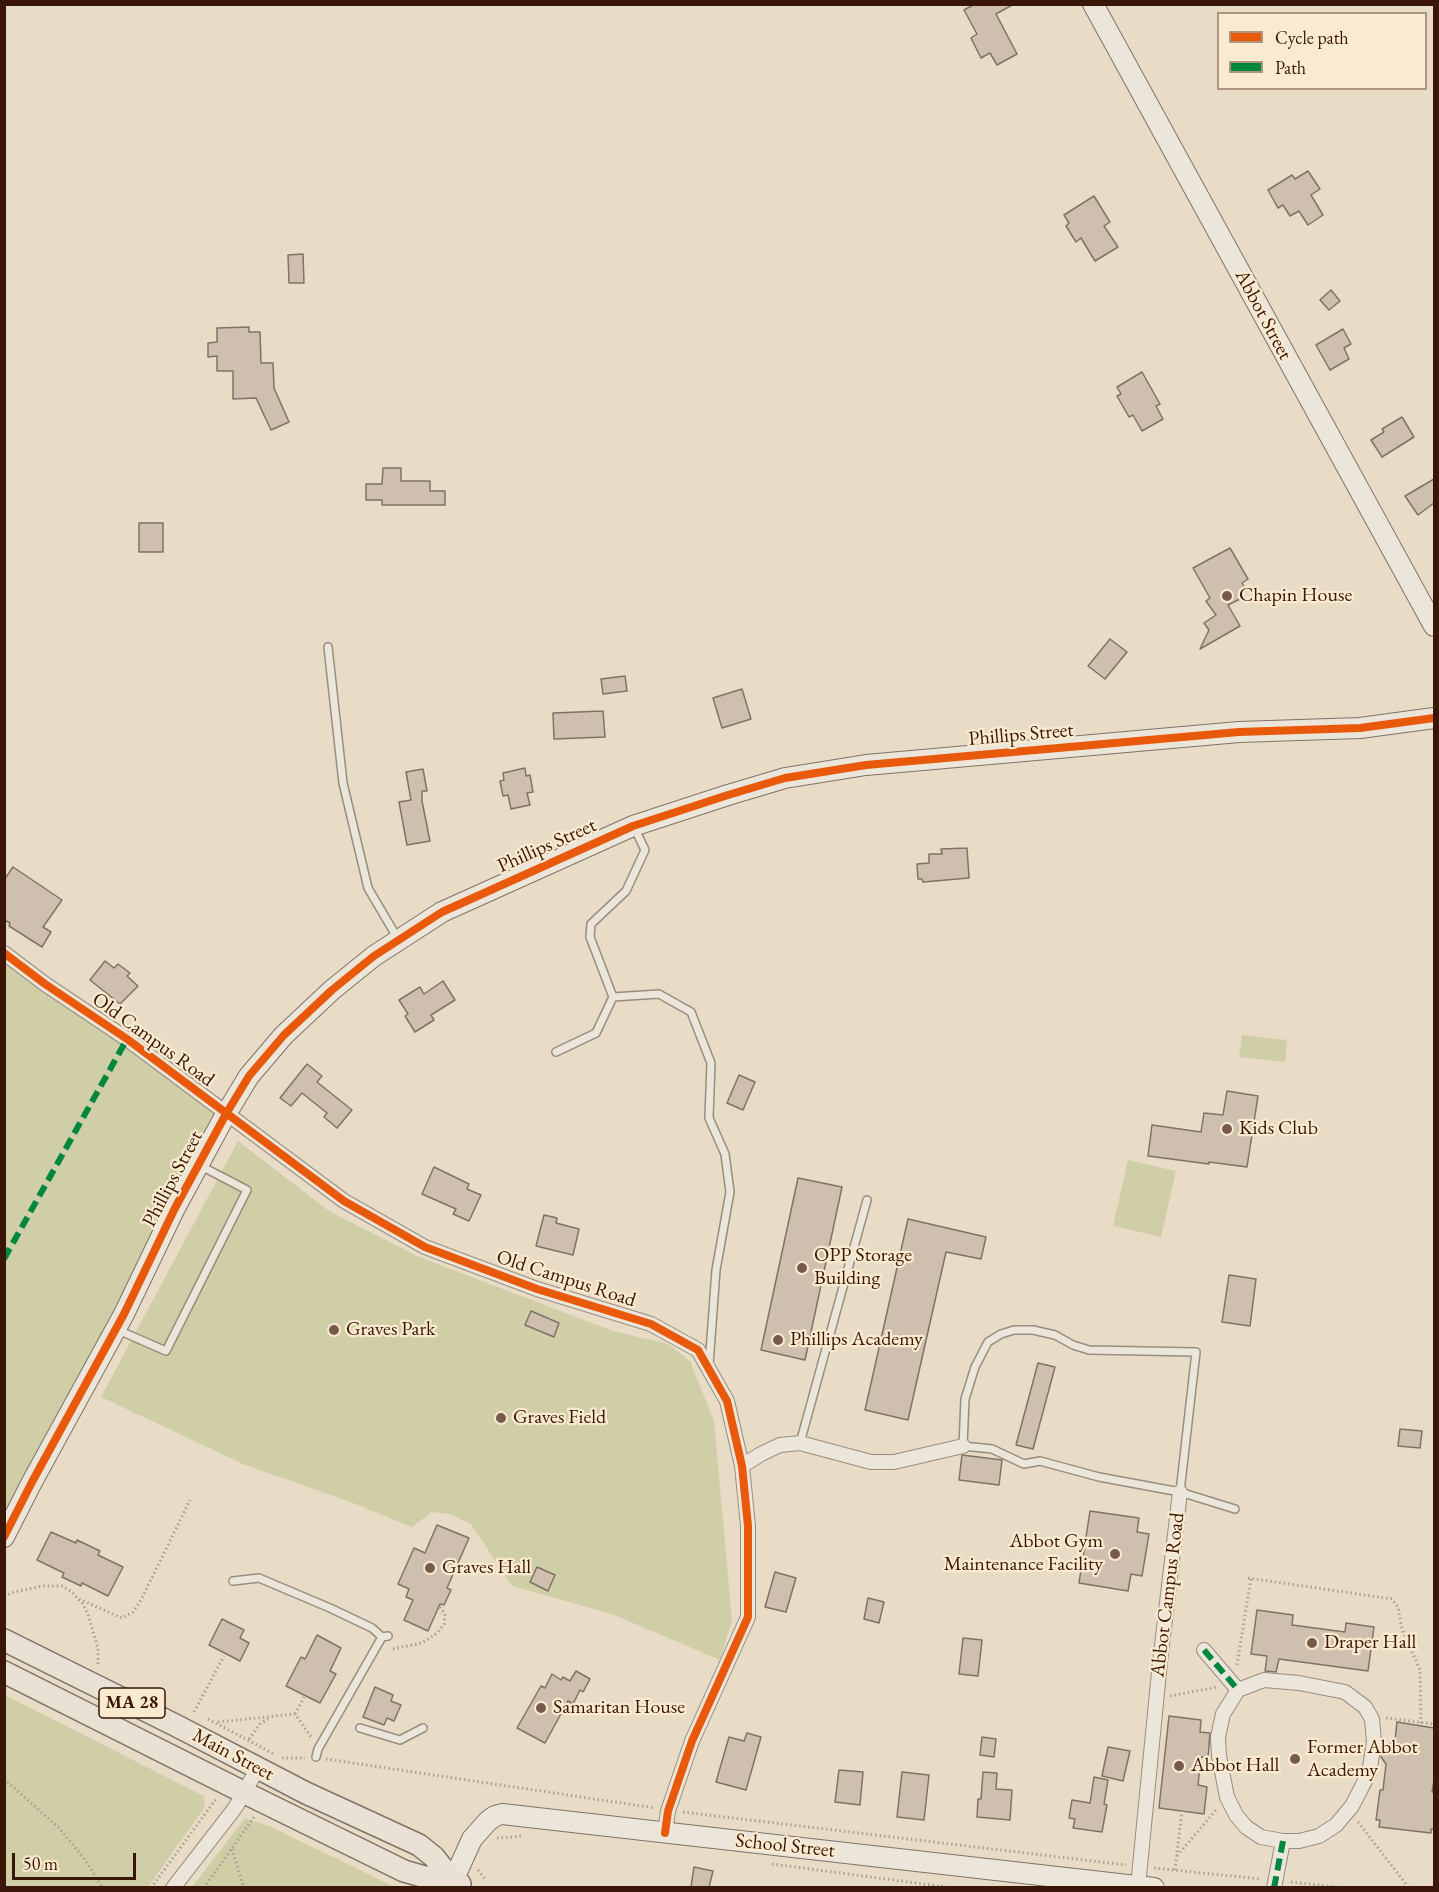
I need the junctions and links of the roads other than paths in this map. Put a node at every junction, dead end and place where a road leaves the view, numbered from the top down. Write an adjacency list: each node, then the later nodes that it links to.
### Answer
1 (1093, 4): 2 (street, Abbot Street)
2 (1434, 626)
3 (328, 647): 6 (lane)
4 (1434, 718): 5 (street, Phillips Street)
5 (633, 826): 6 (street, Phillips Street); 8 (lane)
6 (399, 940): 10 (street, Phillips Street)
7 (4, 953): 10 (street, Old Campus Road)
8 (613, 997): 9 (lane); 14 (lane)
9 (556, 1052)
10 (226, 1114): 11 (street, Phillips Street); 14 (street, Old Campus Road)
11 (198, 1164): 13 (street, Phillips Street); 13 (lane)
12 (867, 1200): 15 (lane)
13 (116, 1329): 20 (street, Phillips Street)
14 (709, 1368): 17 (street, Old Campus Road)
15 (800, 1443): 16 (street, Abbot Campus Road); 17 (street, Abbot Campus Road)
16 (963, 1446): 18 (lane, Abbot Campus Road); 18 (lane)
17 (742, 1466): 31 (street, Old Campus Road)
18 (1180, 1492): 19 (lane); 33 (street, Abbot Campus Road)
19 (1235, 1509)
20 (4, 1538)
21 (233, 1581): 28 (lane)
22 (4, 1640): 29 (main road, Main Street / MA 28)
23 (1204, 1650): 25 (street)
24 (4, 1672): 30 (main road, Main Street / MA 28)
25 (1236, 1687): 32 (street); 32 (street)
26 (360, 1728): 27 (lane)
27 (423, 1728)
28 (316, 1757)
29 (258, 1768): 30 (street); 35 (main road, Main Street / MA 28)
30 (245, 1793): 35 (main road, Main Street / MA 28); 37 (street)
31 (665, 1833): 35 (street, School Street); 36 (street, School Street)
32 (1283, 1841): 34 (street)
33 (1145, 1880): 36 (street, School Street)
34 (1275, 1884)
35 (456, 1885)
36 (1106, 1885)
37 (173, 1887)

